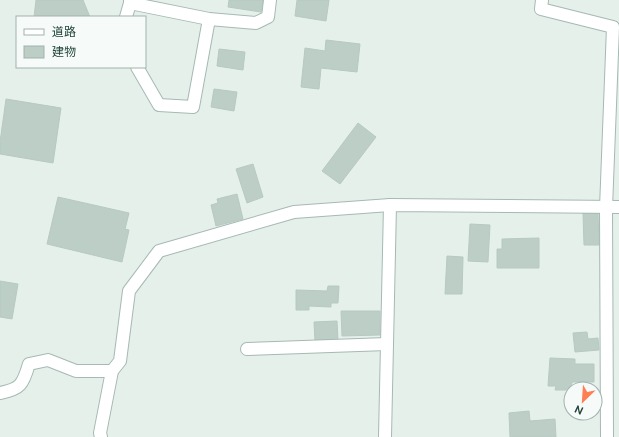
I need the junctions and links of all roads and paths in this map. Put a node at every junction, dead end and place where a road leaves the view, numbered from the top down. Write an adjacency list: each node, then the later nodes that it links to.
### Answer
1 (270, 0): 5 (street)
2 (542, 0): 9 (street)
3 (130, 2): 4 (street); 5 (street)
4 (126, 16)
5 (209, 19): 6 (street)
6 (138, 68)
7 (390, 205): 9 (street); 10 (street); 12 (street)
8 (619, 207): 9 (street)
9 (606, 208): 16 (street)
10 (387, 344): 11 (street); 15 (street)
11 (247, 349)
12 (112, 371): 13 (street); 14 (street)
13 (0, 393)
14 (101, 437)
15 (385, 437)
16 (607, 437)

